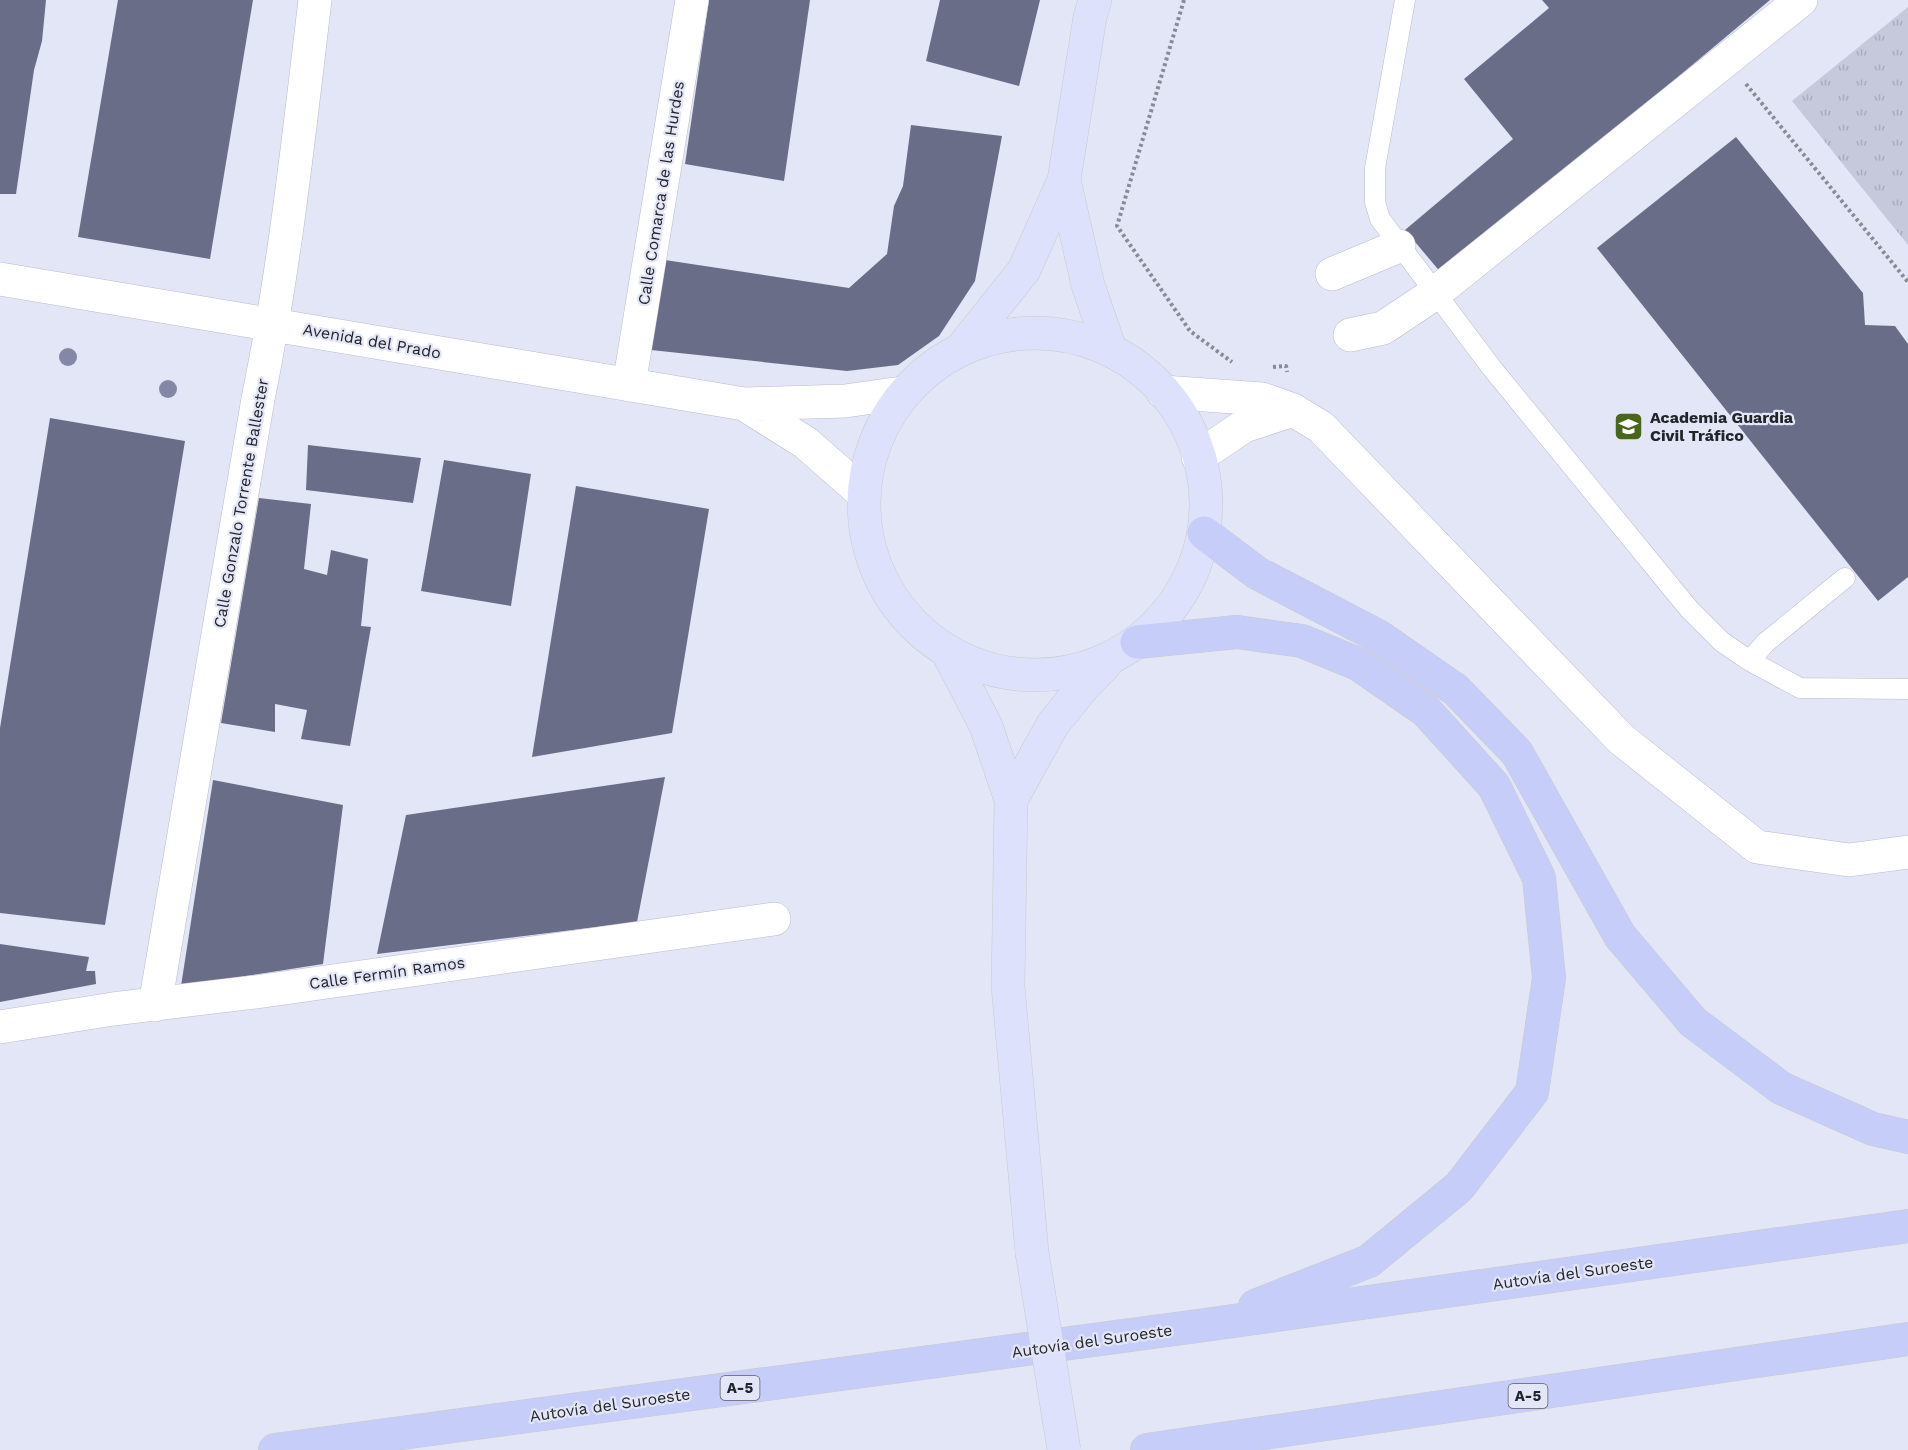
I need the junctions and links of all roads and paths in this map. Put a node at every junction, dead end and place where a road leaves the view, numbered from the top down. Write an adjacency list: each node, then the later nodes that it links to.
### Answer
1 (315, 0): 14 (street, Calle Gonzalo Torrente Ballester)
2 (692, 0): 20 (street, Calle Comarca de las Hurdes)
3 (1095, 0): 8 (main road)
4 (1184, 0): 18 (path)
5 (1405, 0): 9 (lane)
6 (1801, 0): 7 (street)
7 (1727, 60): 12 (path); 13 (street)
8 (1064, 180): 16 (main road); 17 (main road)
9 (1400, 246): 10 (street); 13 (lane)
10 (1332, 274)
11 (0, 279): 14 (street, Avenida del Prado)
12 (1908, 281)
13 (1434, 294): 15 (street); 31 (lane)
14 (274, 324): 20 (street, Avenida del Prado); 37 (street, Calle Gonzalo Torrente Ballester)
15 (1350, 335)
16 (962, 348): 17 (main road); 22 (main road)
17 (1110, 349): 21 (main road)
18 (1233, 363)
19 (1264, 368): 24 (path)
20 (629, 385): 23 (street, Avenida del Prado)
21 (1163, 392): 24 (street); 25 (main road)
22 (902, 393): 23 (street, Avenida del Prado); 26 (main road)
23 (744, 404): 26 (street, Avenida del Prado)
24 (1293, 410): 25 (street); 35 (street)
25 (1198, 457): 27 (main road)
26 (864, 494): 30 (main road)
27 (1204, 533): 29 (main road); 39 (highway)
28 (1845, 578): 31 (lane)
29 (1137, 642): 32 (main road); 41 (highway)
30 (947, 651): 32 (main road); 34 (main road)
31 (1750, 661): 33 (lane)
32 (1107, 662): 34 (main road)
33 (1908, 689)
34 (1011, 800): 45 (main road, bridge)
35 (1908, 852)
36 (774, 918): 37 (street, Calle Fermín Ramos)
37 (155, 1005): 38 (street, Calle Fermín Ramos)
38 (0, 1028)
39 (1908, 1137)
40 (1908, 1226): 41 (highway, Autovía del Suroeste / A-5)
41 (1205, 1326): 44 (highway, Autovía del Suroeste / A-5)
42 (1908, 1339): 43 (highway, A-5)
43 (1383, 1417): 46 (highway, A-5); 47 (highway)
44 (274, 1450)
45 (1064, 1450)
46 (1147, 1450)
47 (1205, 1450)

